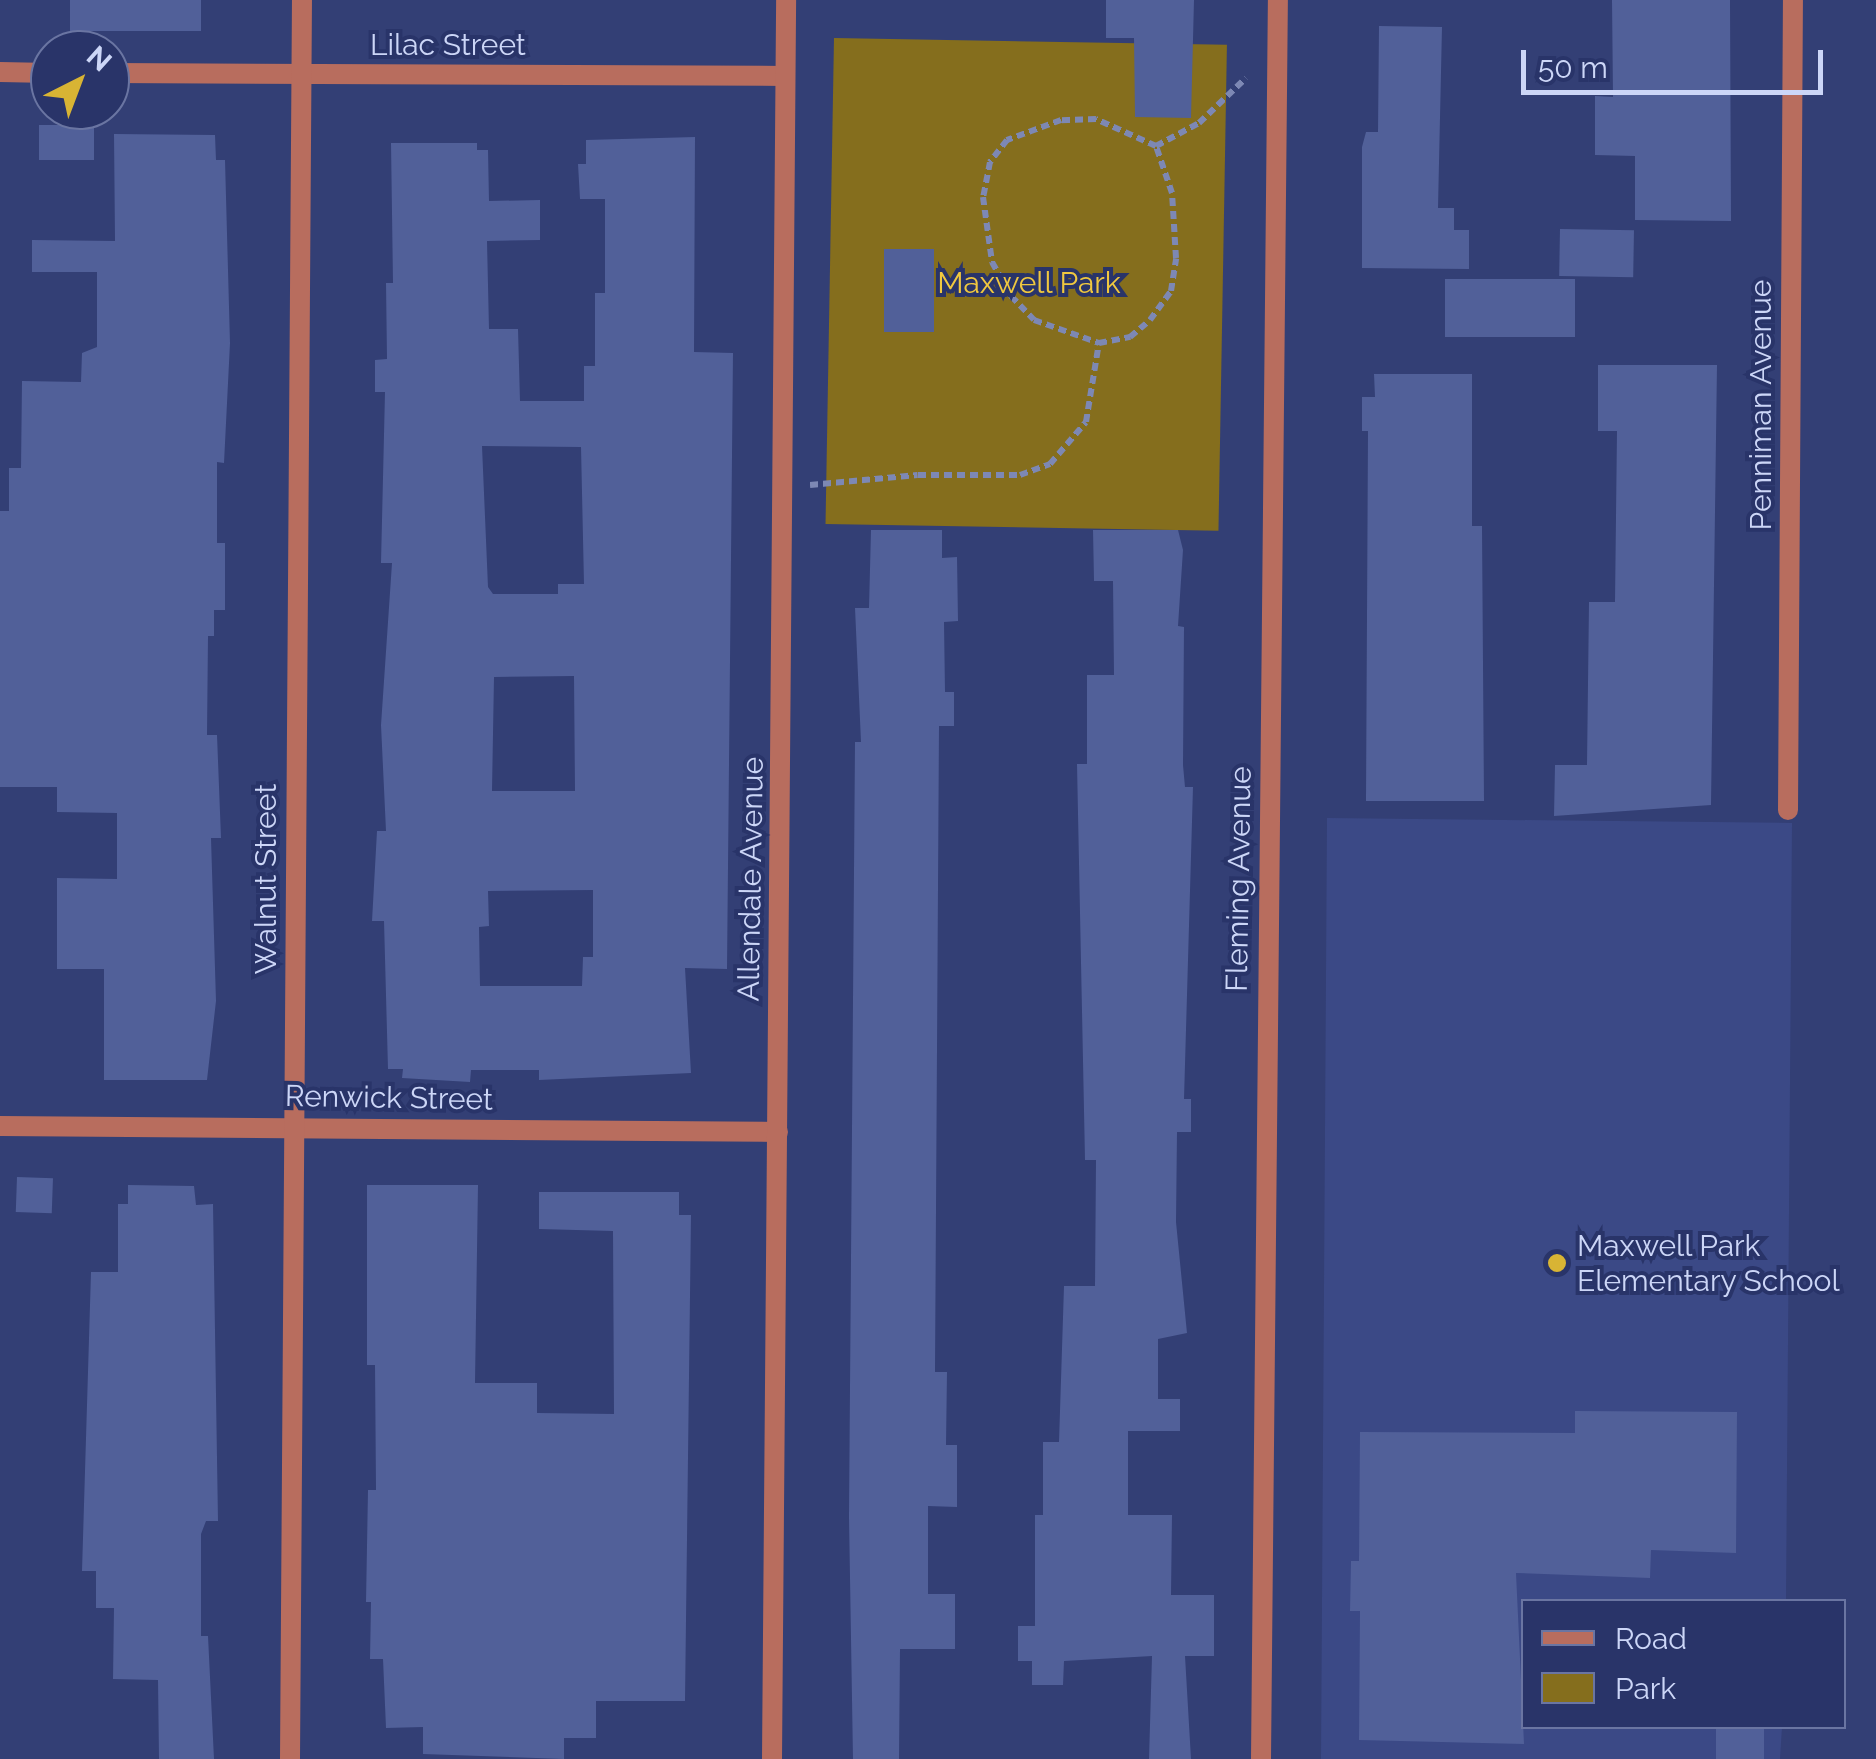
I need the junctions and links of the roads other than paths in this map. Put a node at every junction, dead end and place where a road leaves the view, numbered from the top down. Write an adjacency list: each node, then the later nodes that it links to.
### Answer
1 (302, 0): 8 (street, Walnut Street)
2 (786, 0): 9 (street, Allendale Avenue)
3 (1278, 0): 16 (street, Fleming Avenue)
4 (1794, 0): 10 (street, Penniman Avenue)
5 (0, 72): 6 (street)
6 (30, 73)
7 (130, 73): 8 (street, Lilac Street)
8 (301, 74): 9 (street, Lilac Street); 12 (street, Walnut Street)
9 (785, 76): 13 (street, Allendale Avenue)
10 (1788, 810)
11 (0, 1126): 12 (street, Renwick Street)
12 (294, 1127): 13 (street, Renwick Street); 14 (street, Walnut Street)
13 (778, 1132): 15 (street, Allendale Avenue)
14 (290, 1759)
15 (772, 1759)
16 (1261, 1759)

